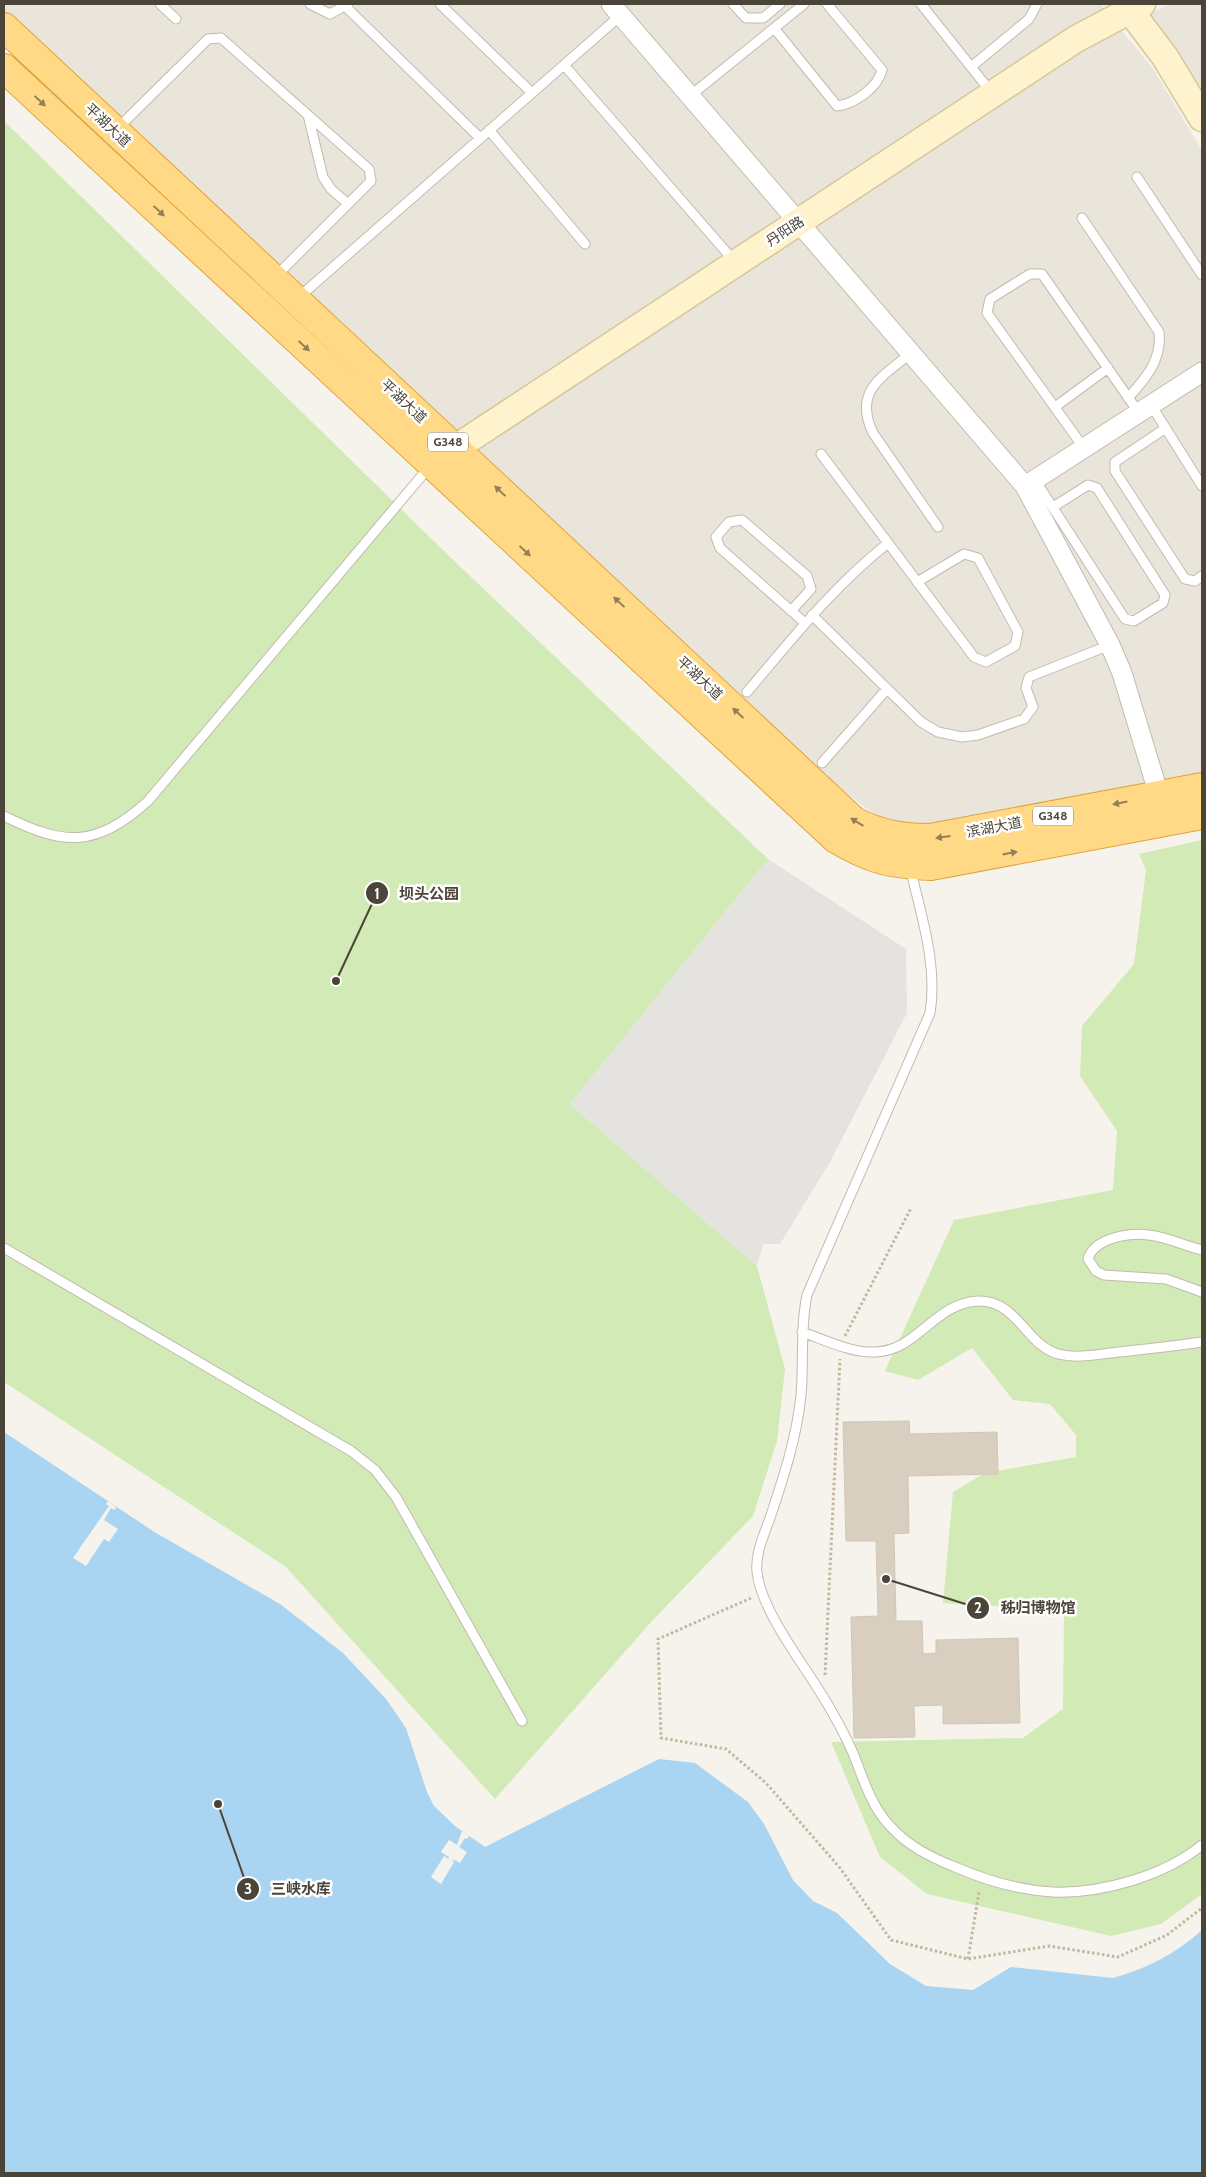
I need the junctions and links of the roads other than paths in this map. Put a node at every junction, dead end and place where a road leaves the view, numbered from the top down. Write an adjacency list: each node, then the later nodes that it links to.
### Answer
1 (160, 4): 13 (lane)
2 (310, 4): 10 (lane)
3 (440, 4): 19 (lane)
4 (734, 4): 5 (lane)
5 (780, 4)
6 (804, 4): 15 (lane)
7 (827, 4): 15 (lane)
8 (921, 4): 17 (lane)
9 (1037, 4): 17 (lane)
10 (347, 5): 26 (lane)
11 (1132, 6): 20 (main road, 丹阳路); 23 (main road)
12 (616, 9): 16 (lane); 21 (street)
13 (176, 19)
14 (4, 27): 25 (highway, 平湖大道 / G348)
15 (774, 28): 21 (lane)
16 (564, 65): 19 (lane); 32 (lane)
17 (971, 67): 20 (lane)
18 (4, 68): 35 (highway, 平湖大道 / G348, one-way to 35)
19 (532, 93): 24 (lane)
20 (993, 94): 30 (main road, 丹阳路)
21 (690, 96): 30 (street)
22 (308, 115): 25 (lane); 28 (lane); 28 (lane)
23 (1202, 118)
24 (489, 130): 26 (lane); 31 (lane)
25 (115, 131): 34 (highway, 平湖大道 / G348)
26 (480, 138): 35 (lane)
27 (1136, 177): 33 (lane)
28 (348, 204): 34 (lane)
29 (1082, 218): 39 (lane)
30 (799, 222): 32 (main road, 丹阳路); 36 (street)
31 (585, 244)
32 (736, 264): 43 (main road, 丹阳路)
33 (1201, 270)
34 (274, 279): 35 (highway, 平湖大道 / G348)
35 (285, 309): 43 (highway, 平湖大道 / G348); 45 (highway, 平湖大道 / G348, one-way to 45)
36 (911, 353): 46 (street); 49 (lane)
37 (1108, 368): 39 (lane); 40 (lane); 40 (lane)
38 (1202, 372): 39 (street)
39 (1139, 405): 41 (lane); 42 (street)
40 (1055, 407): 42 (lane)
41 (1166, 428): 47 (lane); 51 (lane)
42 (1084, 448): 46 (street)
43 (455, 449): 45 (main road, 丹阳路); 65 (highway, 平湖大道 / G348, one-way to 43)
44 (821, 454): 50 (lane)
45 (432, 464): 63 (lane); 65 (highway, 平湖大道 / G348, one-way to 65)
46 (1030, 483): 48 (lane); 56 (street)
47 (1202, 486)
48 (1053, 507): 48 (lane)
49 (938, 527)
50 (888, 543): 52 (lane); 54 (lane)
51 (1202, 576)
52 (917, 582): 52 (lane)
53 (790, 610): 53 (lane); 55 (lane)
54 (812, 615): 55 (lane); 57 (lane)
55 (805, 623): 58 (lane)
56 (1110, 644): 57 (lane); 61 (street)
57 (887, 689): 59 (lane)
58 (747, 692)
59 (822, 763)
60 (1202, 787): 61 (highway, 滨湖大道 / G348)
61 (1159, 795): 64 (street); 65 (highway, 滨湖大道 / G348, one-way to 65)
62 (1202, 815): 64 (highway, 滨湖大道 / G348)
63 (4, 816)
64 (1168, 822): 65 (highway, 滨湖大道 / G348, one-way to 64)
65 (906, 851): 69 (lane)
66 (4, 1248): 71 (lane)
67 (1202, 1250): 68 (lane)
68 (1202, 1292)
69 (802, 1332): 70 (lane); 72 (lane)
70 (1202, 1342)
71 (522, 1721)
72 (1202, 1845)

